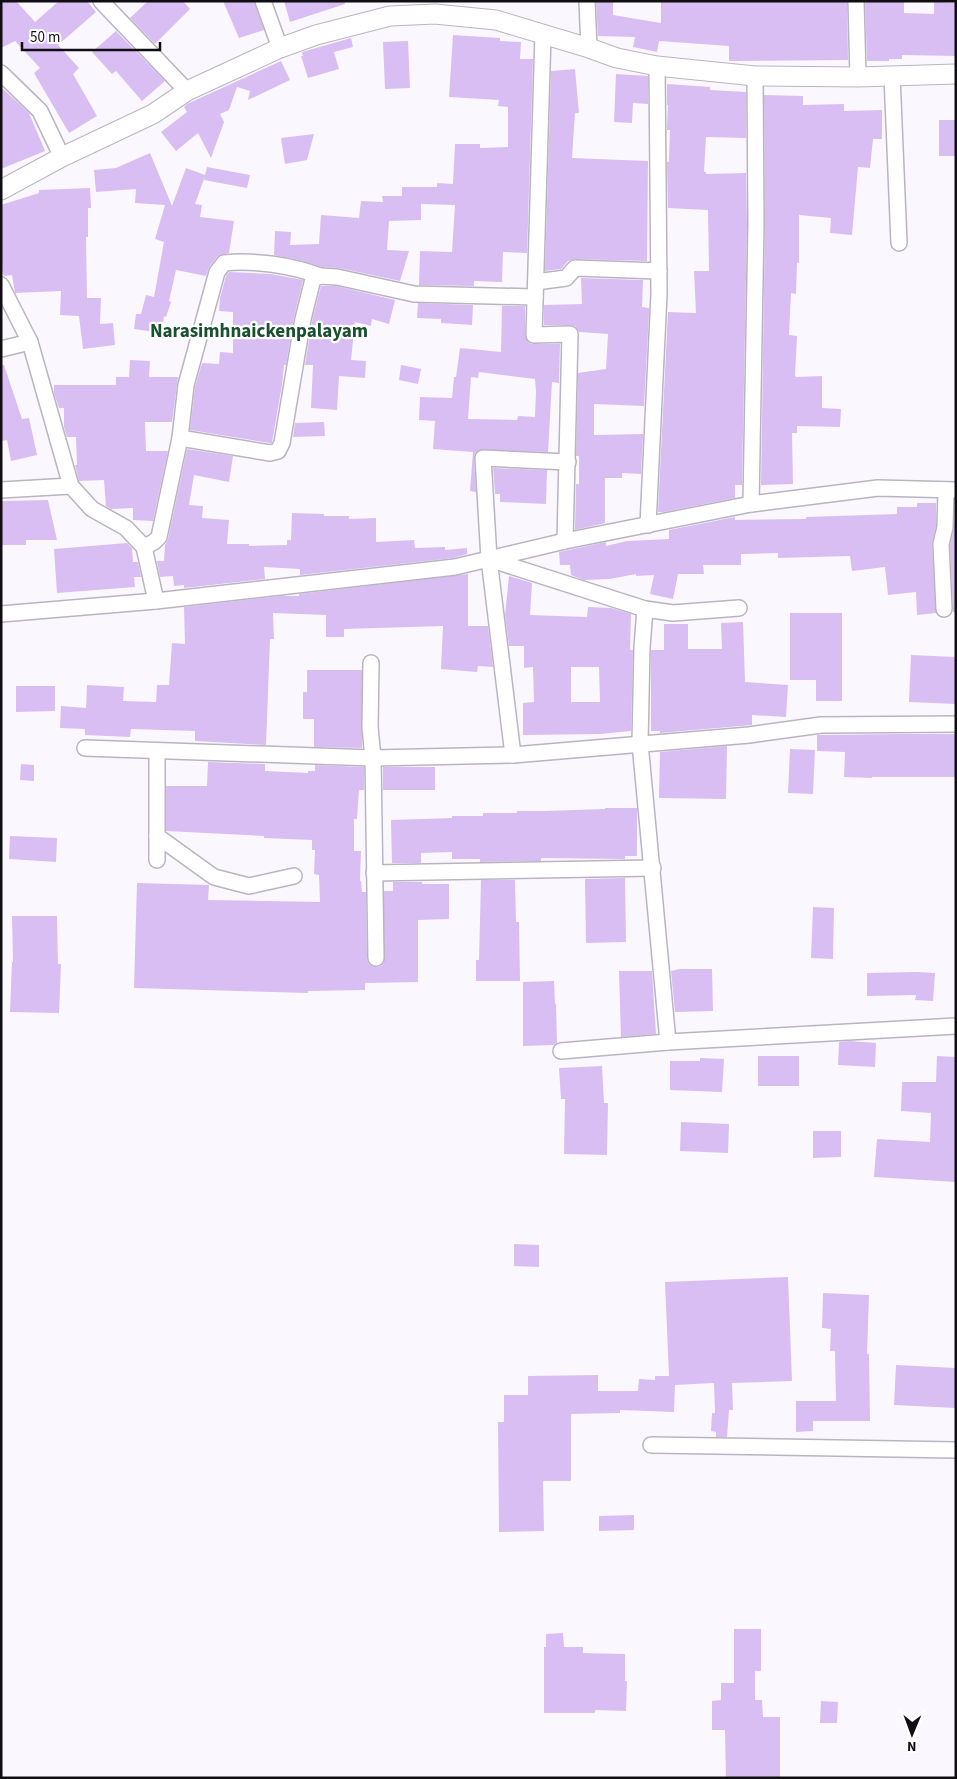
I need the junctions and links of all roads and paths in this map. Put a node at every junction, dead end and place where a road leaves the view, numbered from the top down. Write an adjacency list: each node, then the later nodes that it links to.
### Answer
1 (101, 1): 14 (street)
2 (263, 1): 6 (street)
3 (587, 1): 7 (street)
4 (856, 1): 13 (street)
5 (543, 34): 6 (street); 7 (street); 21 (street)
6 (280, 48): 14 (street)
7 (589, 48): 8 (street)
8 (657, 66): 11 (street); 18 (street)
9 (1, 73): 15 (street)
10 (956, 74): 12 (street)
11 (755, 76): 13 (street); 29 (street)
12 (892, 76): 13 (street); 17 (street)
13 (858, 77)
14 (187, 90): 15 (street)
15 (62, 158): 16 (street)
16 (1, 190)
17 (899, 243)
18 (659, 271): 21 (street); 30 (street)
19 (320, 276): 21 (street); 24 (street); 24 (street)
20 (1, 285): 22 (street)
21 (536, 290): 25 (street)
22 (30, 342): 23 (street); 26 (street)
23 (1, 349)
24 (180, 438): 32 (street)
25 (568, 462): 31 (street); 33 (street)
26 (71, 486): 27 (street); 32 (street)
27 (1, 490)
28 (951, 490): 29 (street); 37 (street)
29 (751, 504): 30 (street)
30 (648, 525): 31 (street)
31 (565, 541): 33 (street)
32 (144, 547): 34 (street)
33 (489, 558): 34 (street); 36 (street); 44 (street)
34 (156, 600): 38 (street)
35 (739, 608): 36 (street)
36 (645, 609): 41 (street)
37 (944, 609)
38 (1, 614)
39 (371, 663): 45 (street)
40 (956, 724): 41 (street)
41 (640, 743): 44 (street); 48 (street)
42 (85, 748): 43 (street)
43 (157, 751): 45 (street); 46 (street)
44 (513, 755): 45 (street)
45 (373, 758): 49 (street)
46 (157, 836): 47 (street); 50 (street)
47 (157, 860)
48 (653, 868): 49 (street); 53 (street)
49 (374, 873): 51 (street)
50 (294, 876)
51 (376, 958)
52 (956, 1026): 53 (street)
53 (668, 1042): 54 (street)
54 (561, 1051)
55 (651, 1445): 56 (street)
56 (956, 1450)

